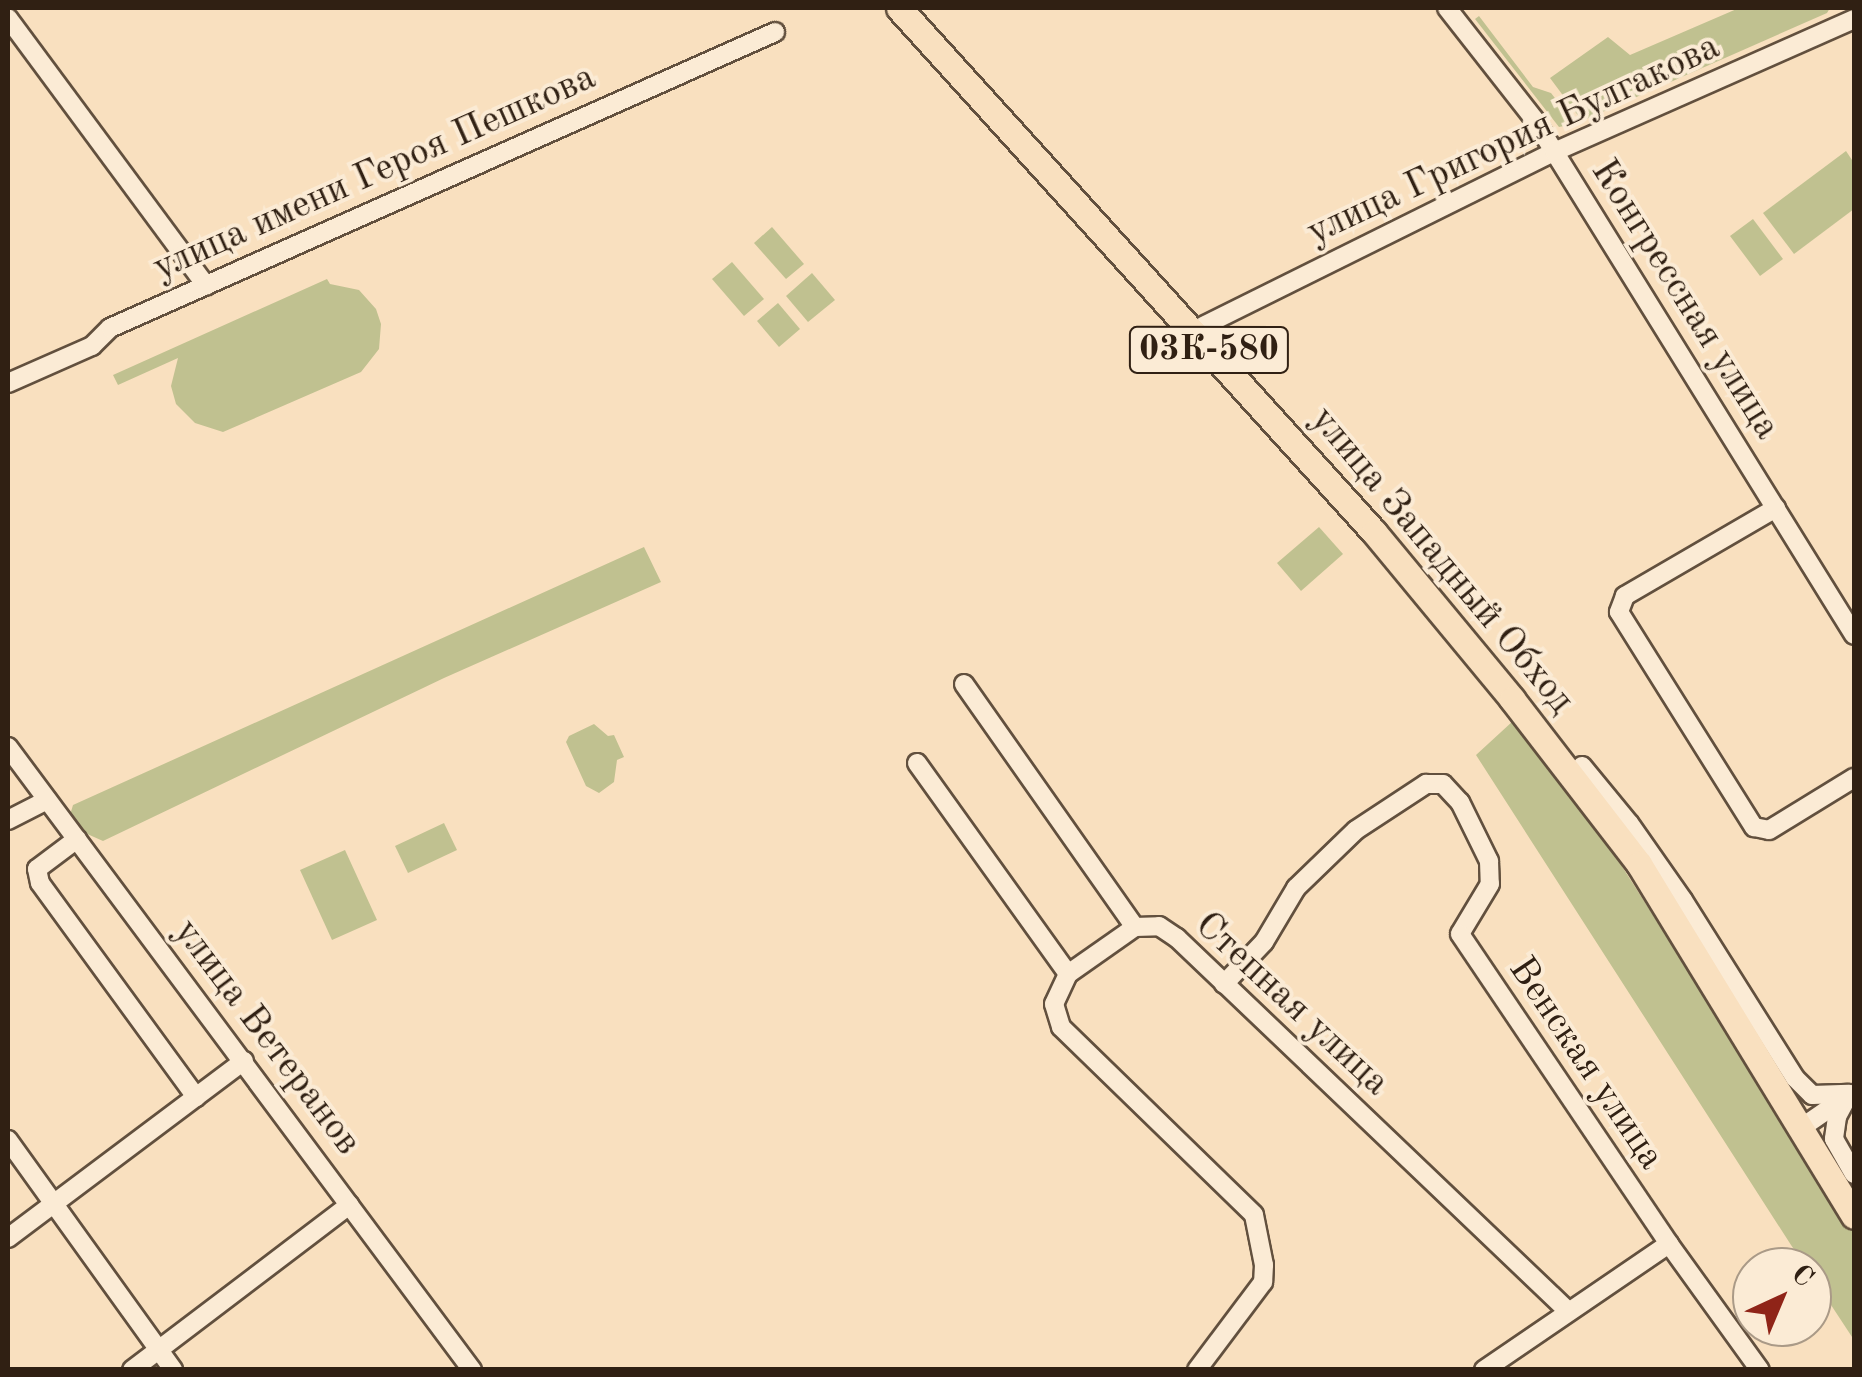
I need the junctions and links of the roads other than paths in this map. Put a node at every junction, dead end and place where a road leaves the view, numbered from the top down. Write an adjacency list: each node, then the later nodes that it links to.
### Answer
1 (900, 8): 28 (highway, улица Западный Обход / 03К-580)
2 (922, 8): 9 (highway, улица Западный Обход / 03К-580)
3 (1447, 8): 7 (street, Конгрессная улица)
4 (8, 18): 8 (street)
5 (1854, 19): 7 (street, улица Григория Булгакова)
6 (775, 32): 8 (street, улица имени Героя Пешкова)
7 (1554, 152): 9 (street, улица Григория Булгакова); 11 (street, Конгрессная улица)
8 (206, 286): 10 (street, улица имени Героя Пешкова)
9 (1204, 326): 17 (highway, улица Западный Обход / 03К-580)
10 (8, 383)
11 (1776, 508): 12 (street, Конгрессная улица); 18 (street)
12 (1854, 635)
13 (964, 684): 22 (street, Степная улица)
14 (8, 747): 19 (street, улица Ветеранов)
15 (8, 757): 19 (street, улица Ветеранов)
16 (917, 763): 23 (street)
17 (1582, 766): 26 (street); 28 (highway, улица Западный Обход / 03К-580)
18 (1854, 778)
19 (45, 801): 20 (street); 21 (street, улица Ветеранов)
20 (8, 820)
21 (74, 842): 25 (street, улица Ветеранов); 27 (street)
22 (1135, 927): 23 (street); 24 (street, Степная улица)
23 (1068, 974): 42 (street)
24 (1224, 984): 36 (street, Венская улица); 37 (street, Степная улица)
25 (242, 1063): 27 (street); 33 (street, улица Ветеранов)
26 (1852, 1092): 28 (street); 30 (street)
27 (196, 1097): 32 (street)
28 (1807, 1124): 31 (highway, улица Западный Обход / 03К-580); 34 (highway, улица Западный Обход / 03К-580)
29 (8, 1140): 32 (street)
30 (1854, 1174)
31 (1854, 1186)
32 (56, 1202): 35 (street); 38 (street)
33 (347, 1206): 38 (street); 41 (street, улица Ветеранов)
34 (1854, 1216)
35 (8, 1238)
36 (1668, 1244): 37 (street); 44 (street, Венская улица)
37 (1568, 1311): 43 (street)
38 (159, 1350): 39 (street); 40 (street)
39 (132, 1370)
40 (173, 1370)
41 (469, 1370)
42 (1198, 1370)
43 (1484, 1370)
44 (1760, 1370)

